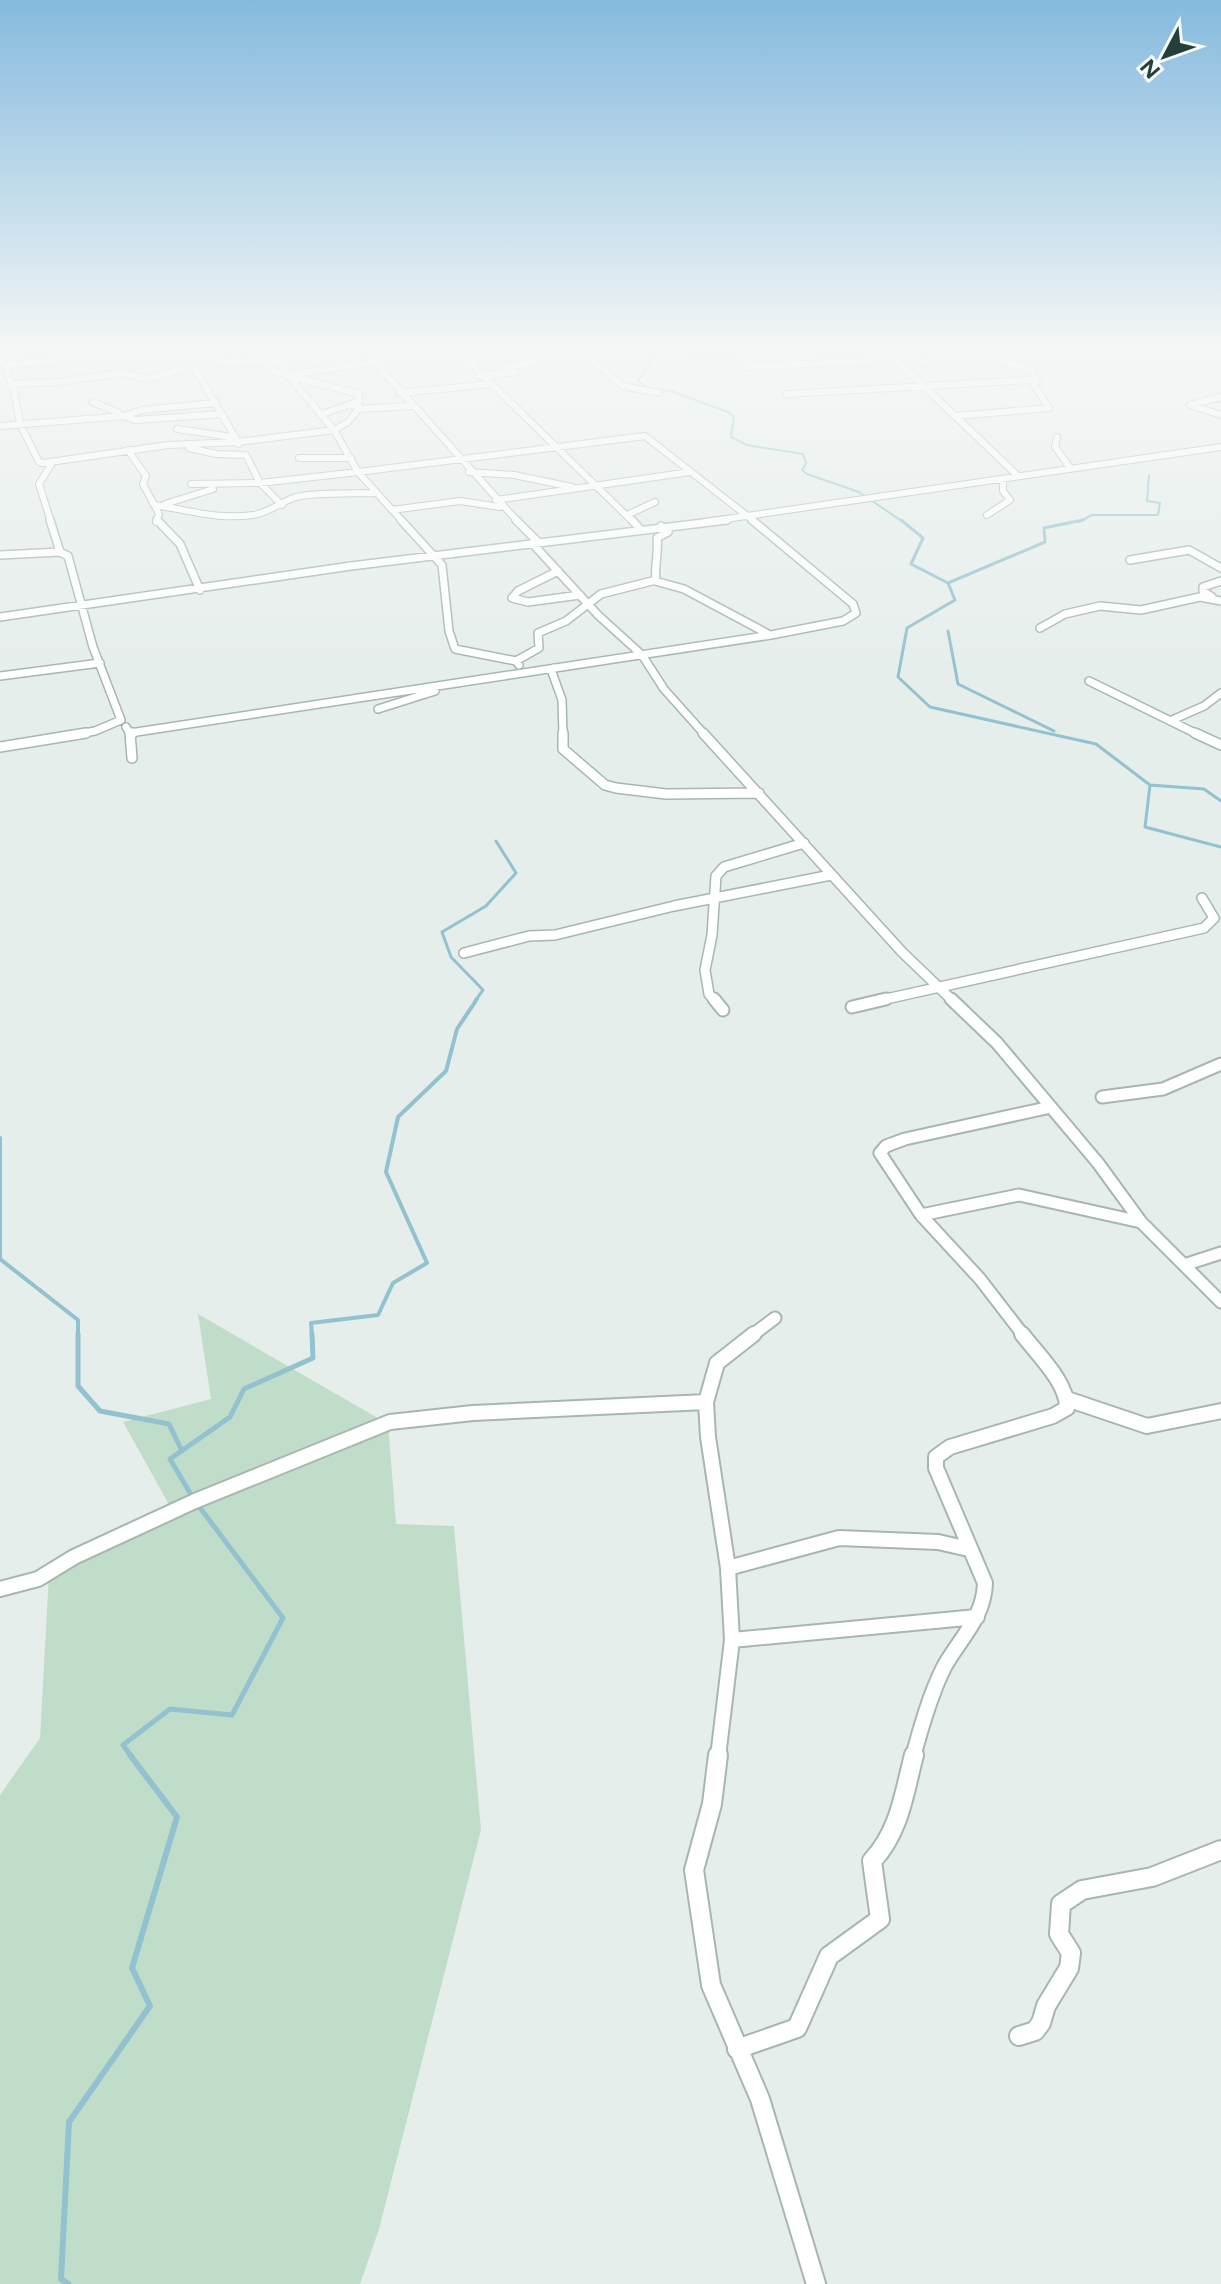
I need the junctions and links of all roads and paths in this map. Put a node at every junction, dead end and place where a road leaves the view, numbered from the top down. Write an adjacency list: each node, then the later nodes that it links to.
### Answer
1 (351, 458): 15 (street)
2 (37, 459): 13 (street)
3 (78, 459): 13 (street)
4 (134, 459): 29 (street)
5 (248, 459): 21 (street)
6 (456, 459): 7 (street); 15 (street); 16 (street)
7 (460, 459)
8 (571, 459): 23 (street)
9 (673, 459): 17 (street)
10 (1000, 459): 18 (street)
11 (1063, 459): 14 (street)
12 (1142, 459): 14 (street)
13 (52, 463): 39 (street)
14 (1071, 469): 18 (street)
15 (358, 472): 21 (street); 25 (street)
16 (469, 472): 24 (street); 26 (street)
17 (690, 472): 23 (street); 35 (street)
18 (1018, 476): 19 (street)
19 (1003, 479): 34 (street); 35 (street)
20 (225, 483): 21 (street); 22 (street); 28 (street)
21 (260, 483): 30 (street)
22 (191, 484)
23 (599, 485): 24 (street); 33 (street)
24 (580, 489): 26 (street)
25 (375, 493): 30 (street); 32 (street)
26 (496, 500): 31 (street)
27 (655, 502): 33 (street)
28 (163, 504): 29 (street); 30 (street)
29 (154, 505): 48 (street)
30 (282, 505)
31 (504, 509): 32 (street); 38 (street)
32 (392, 510): 41 (street)
33 (627, 515): 37 (street)
34 (987, 515)
35 (749, 518): 36 (street); 57 (street)
36 (661, 526): 37 (street); 45 (street)
37 (640, 529): 38 (street)
38 (535, 543): 41 (street); 44 (street)
39 (60, 552): 40 (street); 53 (street)
40 (0, 555)
41 (435, 556): 48 (street); 60 (street)
42 (1130, 560): 43 (street)
43 (1221, 568)
44 (558, 571): 49 (street); 49 (street)
45 (655, 581): 47 (street); 54 (street)
46 (1221, 581): 50 (street)
47 (617, 589): 49 (street); 52 (street)
48 (200, 590): 53 (street)
49 (578, 592): 52 (street)
50 (1212, 597): 51 (street); 56 (street)
51 (1221, 601)
52 (589, 604): 59 (street); 60 (street)
53 (81, 606): 55 (street); 61 (street)
54 (723, 611): 57 (street); 58 (street)
55 (0, 617)
56 (1040, 628)
57 (771, 635): 58 (street)
58 (752, 637): 59 (street)
59 (642, 655): 62 (street); 75 (street)
60 (516, 661): 63 (street)
61 (100, 663): 64 (street); 69 (street)
62 (554, 668): 63 (street); 75 (street)
63 (527, 673): 66 (street)
64 (0, 676)
65 (1089, 681): 70 (street)
66 (447, 686): 68 (street); 71 (street)
67 (1221, 693): 70 (street)
68 (378, 709)
69 (121, 720): 71 (street); 73 (street)
70 (1172, 720): 72 (street)
71 (130, 733): 74 (street)
72 (1221, 745)
73 (0, 747)
74 (132, 758)
75 (759, 793): 76 (street)
76 (804, 843): 77 (street); 79 (street)
77 (831, 875): 79 (street); 82 (street)
78 (1202, 898): 80 (street)
79 (713, 899): 81 (street); 84 (street)
80 (1217, 923): 82 (street)
81 (464, 953)
82 (942, 988): 83 (street); 87 (street)
83 (852, 1007)
84 (723, 1010)
85 (1221, 1064): 86 (street)
86 (1102, 1097)
87 (1051, 1107): 88 (street); 89 (street)
88 (921, 1215): 89 (street); 94 (street)
89 (1141, 1222): 91 (street)
90 (1221, 1253): 91 (street)
91 (1184, 1265): 92 (street)
92 (1221, 1302)
93 (775, 1318): 95 (street)
94 (1067, 1399): 96 (street); 97 (street)
95 (706, 1402): 98 (street); 99 (street)
96 (1221, 1411)
97 (969, 1549): 98 (street); 100 (street)
98 (728, 1568): 101 (street)
99 (0, 1589)
100 (977, 1617): 101 (street); 104 (street)
101 (732, 1640): 104 (street)
102 (1221, 1850): 103 (street)
103 (1019, 2036)
104 (737, 2049): 105 (street)
105 (816, 2284)

